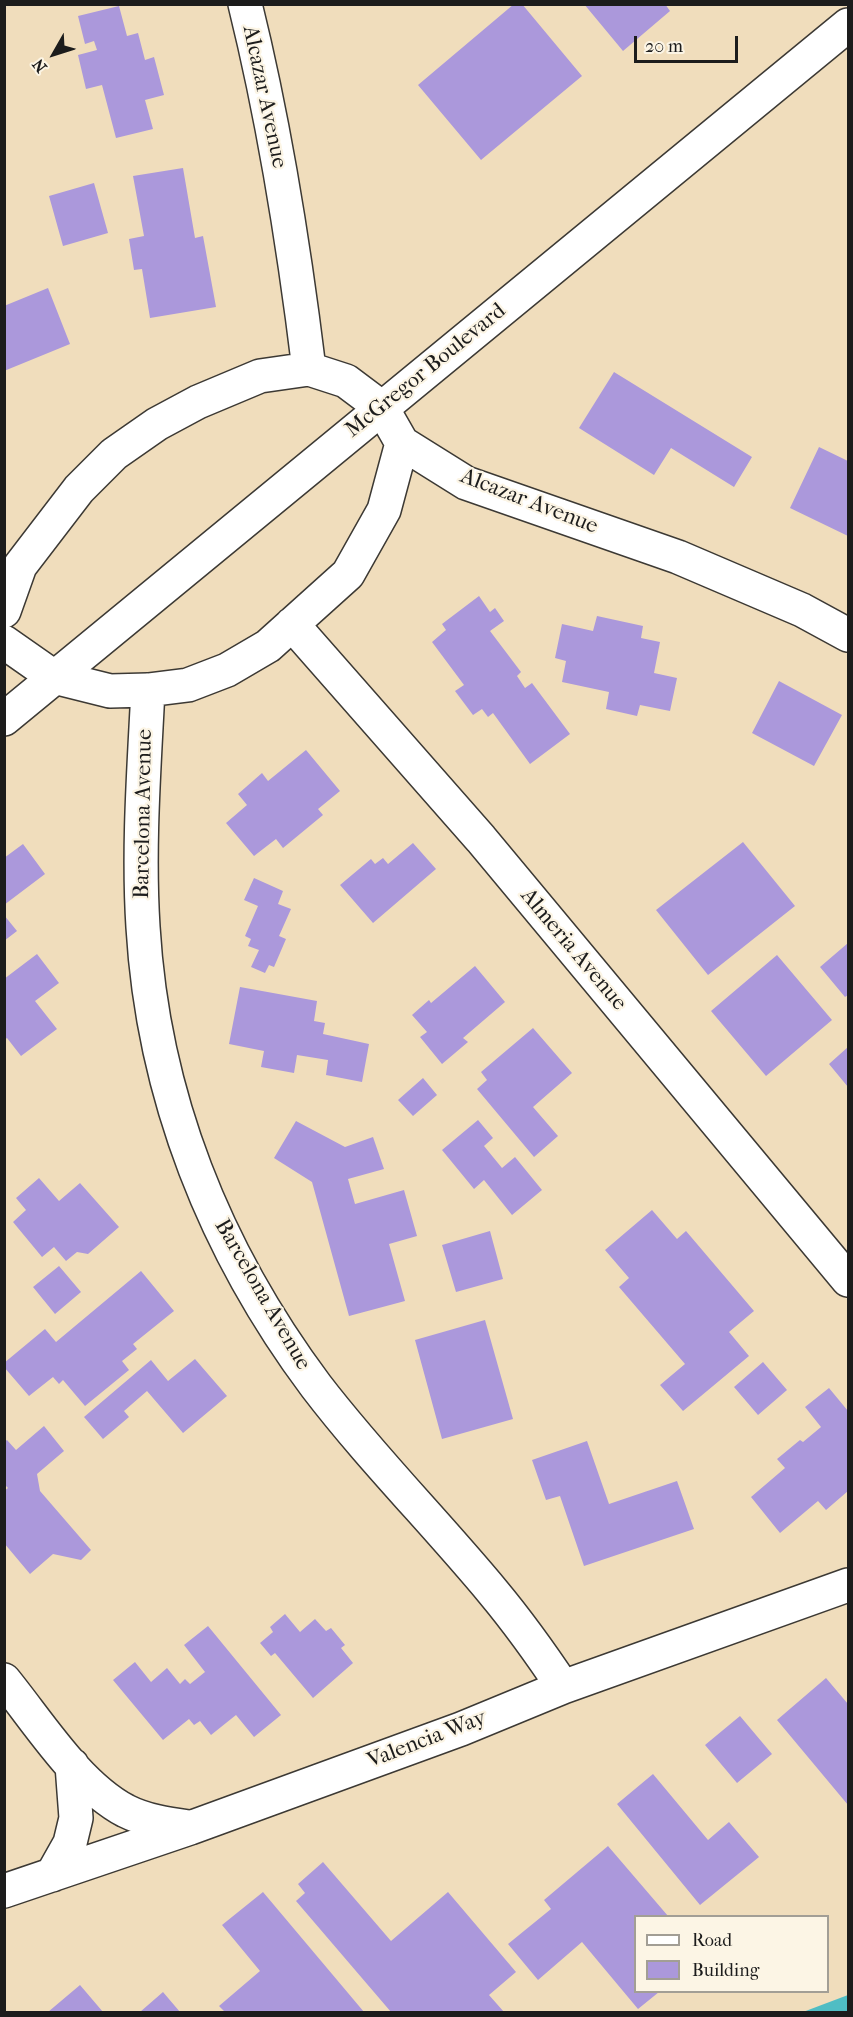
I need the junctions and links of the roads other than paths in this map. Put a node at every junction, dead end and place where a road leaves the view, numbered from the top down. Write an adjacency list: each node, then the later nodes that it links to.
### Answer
1 (245, 4): 3 (street, Alcazar Avenue)
2 (849, 25): 4 (street, McGregor Boulevard)
3 (309, 369): 4 (street, Alcazar Avenue); 6 (street)
4 (382, 408): 5 (street, Alcazar Avenue); 10 (street, McGregor Boulevard)
5 (402, 443): 7 (street); 8 (street, Alcazar Avenue)
6 (4, 611)
7 (292, 624): 11 (street); 13 (street, Almeria Avenue)
8 (849, 635)
9 (4, 642): 10 (street)
10 (54, 677): 11 (street); 12 (street, McGregor Boulevard)
11 (148, 690): 16 (street, Barcelona Avenue)
12 (4, 719)
13 (849, 1280)
14 (849, 1585): 16 (street, Valencia Way)
15 (4, 1680): 17 (street)
16 (563, 1687): 18 (street, Valencia Way)
17 (72, 1765): 18 (street); 19 (street)
18 (190, 1828): 19 (street, Valencia Way)
19 (52, 1875): 20 (street, Valencia Way)
20 (4, 1891)

